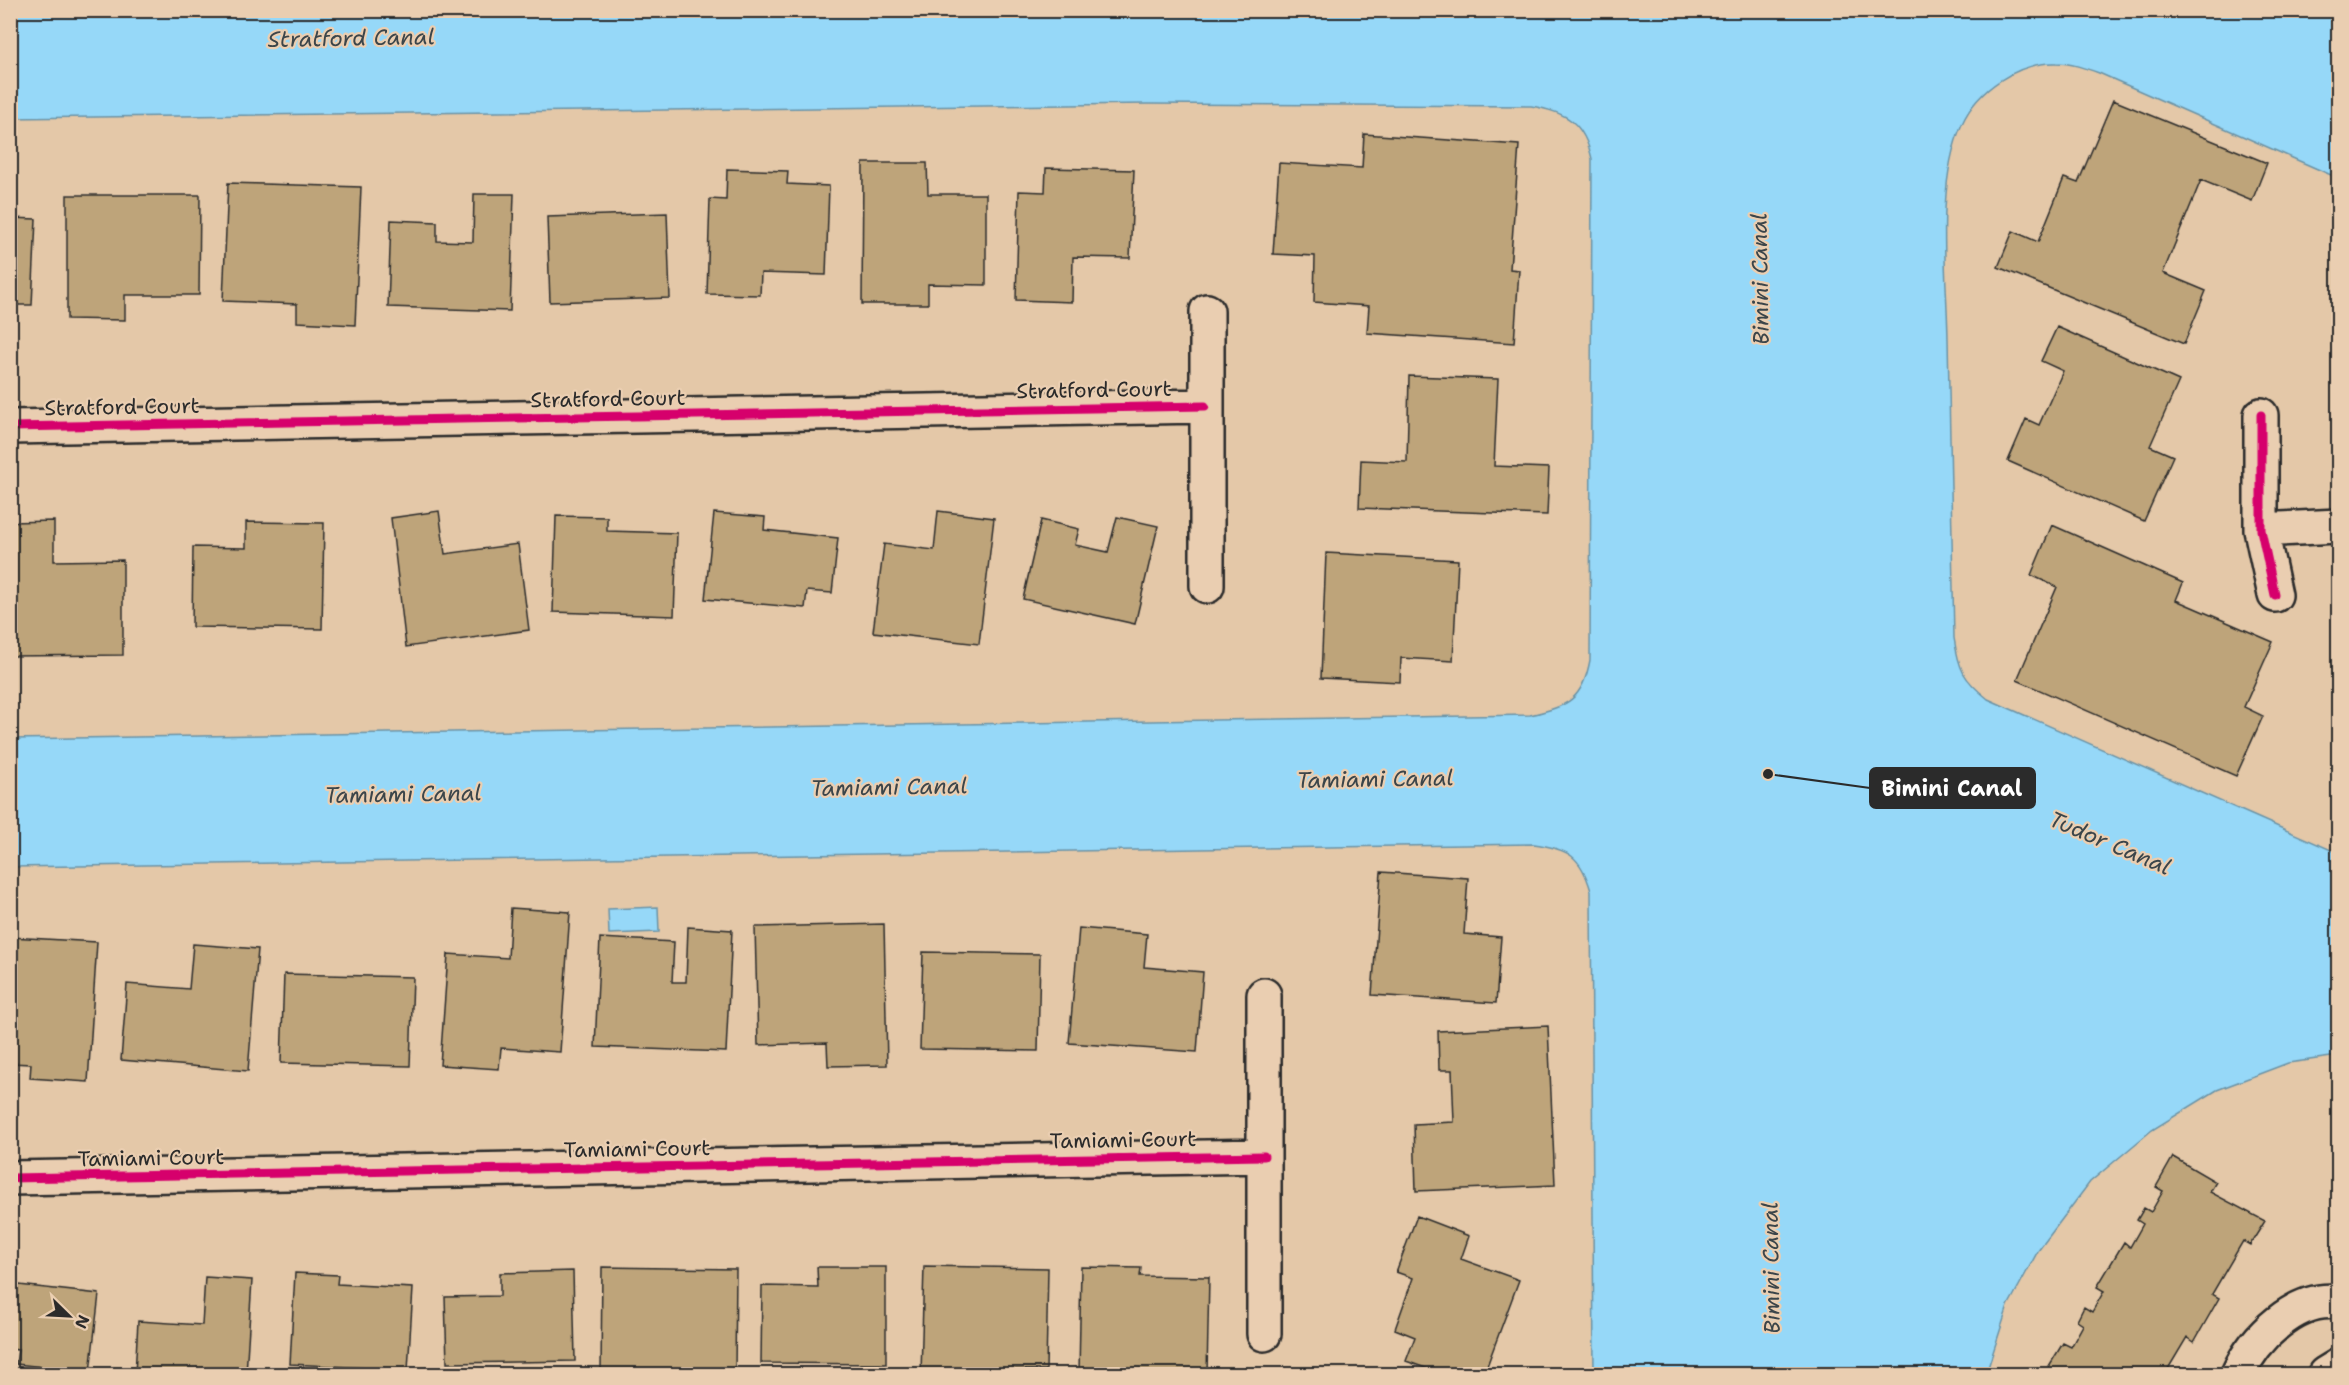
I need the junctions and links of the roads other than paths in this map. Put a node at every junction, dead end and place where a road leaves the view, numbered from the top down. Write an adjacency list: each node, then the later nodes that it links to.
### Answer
1 (1207, 311): 2 (street)
2 (1205, 406): 4 (street, Stratford Court); 7 (street)
3 (2261, 415): 6 (street)
4 (10, 427)
5 (2338, 526): 6 (street)
6 (2261, 530): 8 (street)
7 (1207, 586)
8 (2275, 595)
9 (1264, 995): 10 (street)
10 (1264, 1156): 11 (street, Tamiami Court); 13 (street)
11 (10, 1178)
12 (2338, 1302): 15 (street)
13 (1264, 1334)
14 (2338, 1366): 16 (street)
15 (2238, 1374)
16 (2325, 1374)

